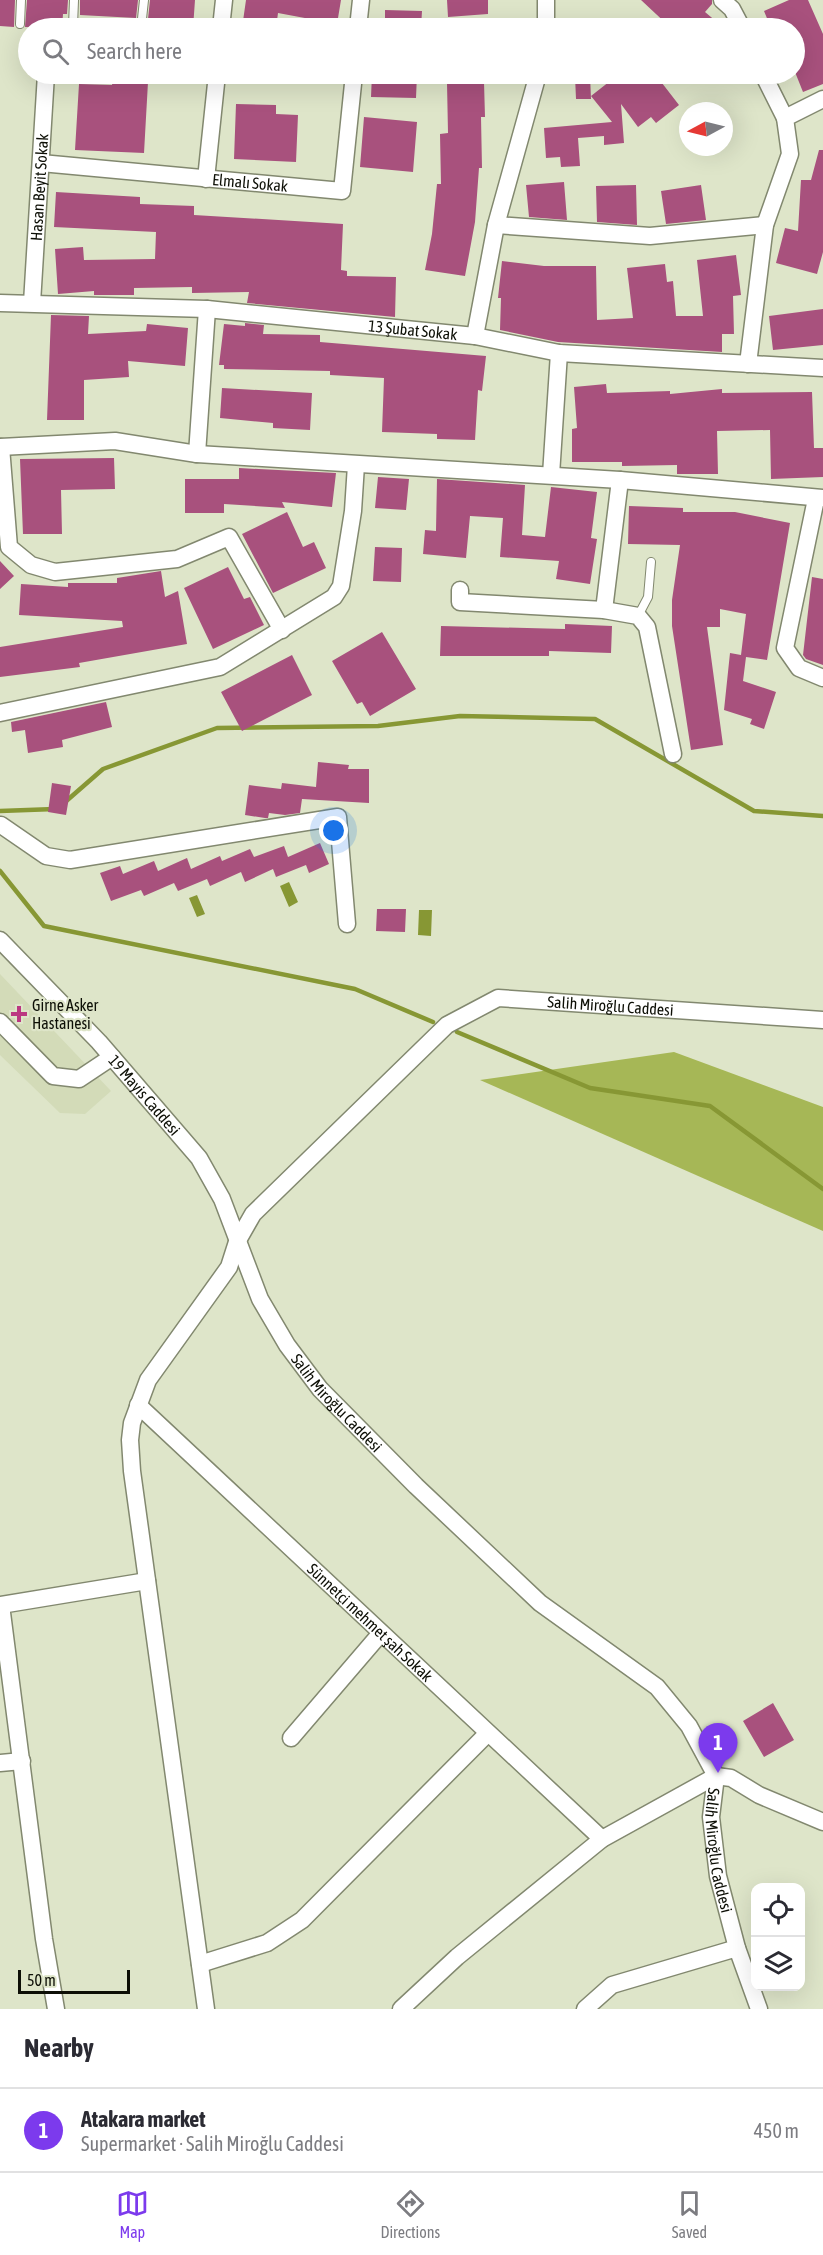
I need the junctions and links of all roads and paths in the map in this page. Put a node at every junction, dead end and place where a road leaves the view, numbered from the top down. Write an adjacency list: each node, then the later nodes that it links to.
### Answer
1 (21, 0): 8 (lane)
2 (74, 0): 9 (lane)
3 (144, 0): 10 (lane)
4 (224, 0): 11 (street)
5 (361, 0): 12 (street)
6 (546, 0): 13 (street)
7 (723, 0): 14 (street)
8 (20, 18)
9 (73, 18)
10 (142, 18)
11 (222, 18)
12 (359, 18)
13 (546, 18)
14 (737, 18)
15 (45, 84): 22 (street, Hasan Beyit Sokak)
16 (216, 84): 23 (street)
17 (353, 84): 23 (street, Elmalı Sokak)
18 (535, 84): 24 (street)
19 (768, 84): 21 (street)
20 (823, 99): 21 (street)
21 (785, 118): 25 (street)
22 (41, 164): 23 (street, Elmalı Sokak); 27 (street, Hasan Beyit Sokak)
23 (206, 179)
24 (496, 225): 25 (street); 29 (street)
25 (765, 225): 31 (street)
26 (0, 303): 27 (street, 13 Şubat Sokak)
27 (32, 303): 28 (street, 13 Şubat Sokak)
28 (207, 309): 29 (street, 13 Şubat Sokak); 34 (street)
29 (475, 336): 30 (street, 13 Şubat Sokak)
30 (559, 353): 31 (street, 13 Şubat Sokak); 36 (street)
31 (748, 364): 32 (street, 13 Şubat Sokak)
32 (823, 368)
33 (1, 447): 34 (street); 43 (street)
34 (197, 454): 35 (street)
35 (356, 465): 36 (street); 43 (street)
36 (550, 475): 37 (street)
37 (620, 480): 38 (street); 41 (street)
38 (820, 498): 44 (street)
39 (651, 562): 42 (lane)
40 (460, 590): 41 (street)
41 (604, 610): 42 (street)
42 (638, 616): 46 (street)
43 (282, 630): 45 (street)
44 (823, 678)
45 (0, 713)
46 (674, 753)
47 (0, 823): 48 (street)
48 (347, 924)
49 (0, 940): 52 (street, 19 Mayis Caddesi)
50 (823, 1020): 53 (street, Salih Miroğlu Caddesi)
51 (0, 1022): 52 (street)
52 (112, 1057): 53 (street, 19 Mayis Caddesi)
53 (237, 1242): 54 (street); 61 (street, Salih Miroğlu Caddesi)
54 (138, 1405): 55 (street); 56 (street, Sünnetçi mehmet şah Sokak)
55 (147, 1581): 59 (street); 65 (street)
56 (381, 1633): 57 (street, Sünnetçi mehmet şah Sokak); 58 (street)
57 (488, 1733): 63 (street, Sünnetçi mehmet şah Sokak); 65 (street)
58 (291, 1738)
59 (22, 1761): 60 (street); 66 (street)
60 (0, 1763)
61 (716, 1776): 62 (street); 63 (street); 64 (street, Salih Miroğlu Caddesi)
62 (823, 1822)
63 (602, 1839): 68 (street)
64 (737, 1948): 69 (street); 70 (street, Salih Miroğlu Caddesi)
65 (200, 1964): 67 (street)
66 (56, 2009)
67 (206, 2009)
68 (401, 2009)
69 (585, 2009)
70 (759, 2009)

